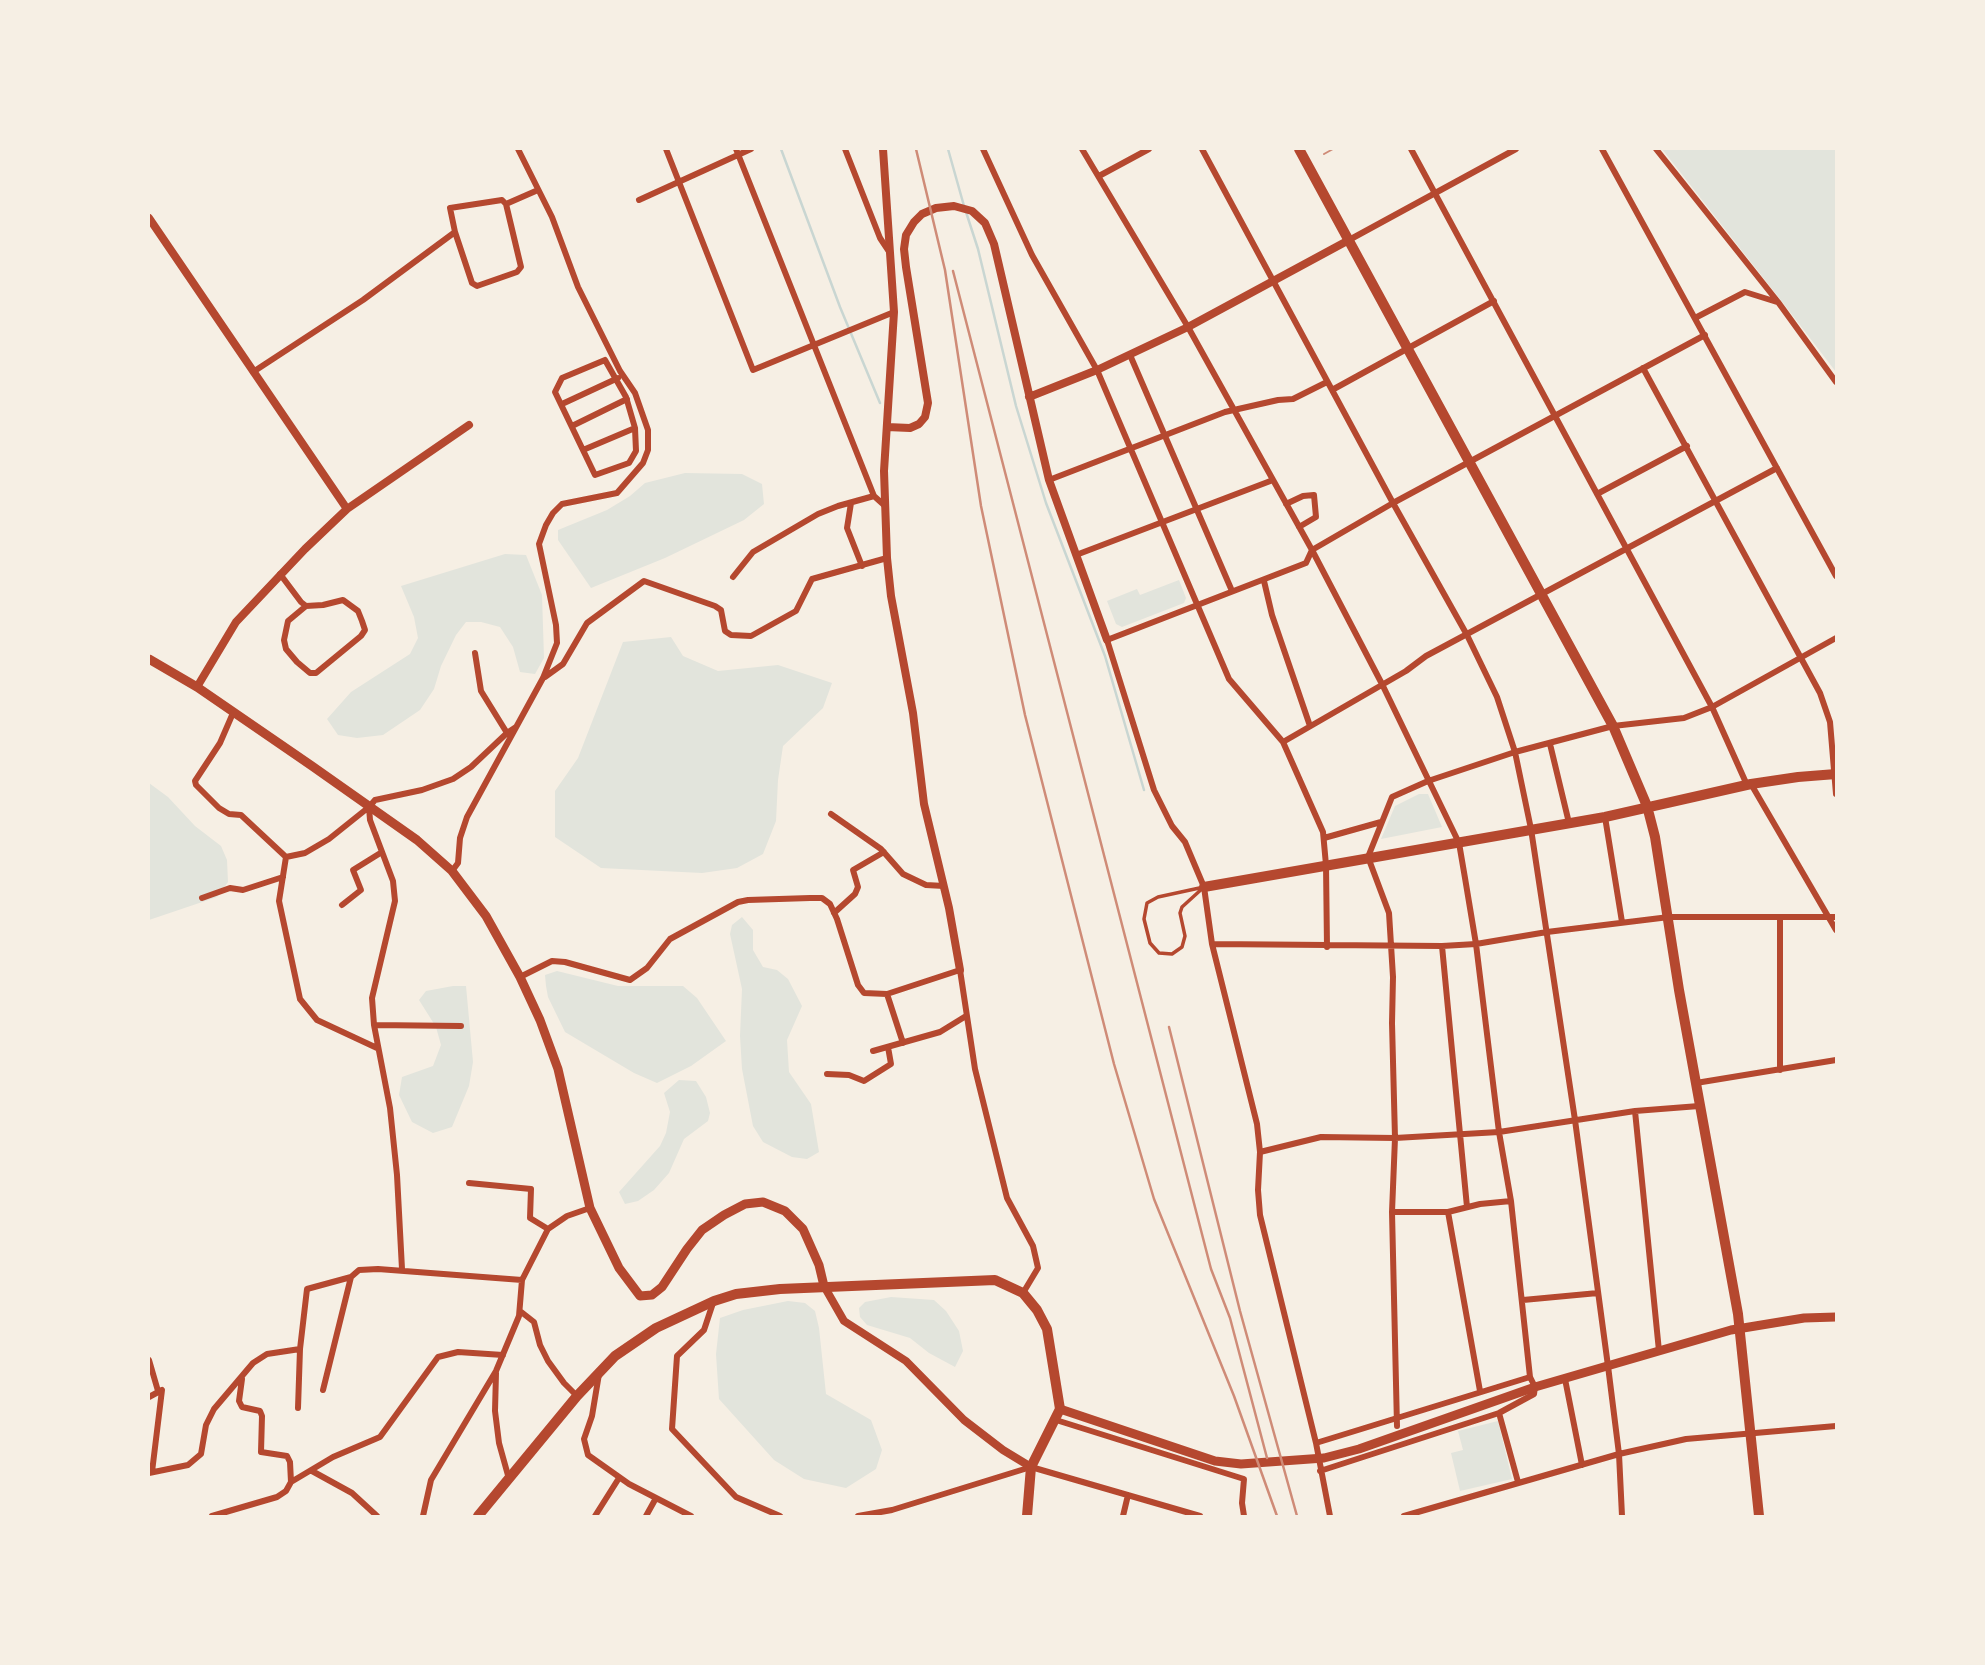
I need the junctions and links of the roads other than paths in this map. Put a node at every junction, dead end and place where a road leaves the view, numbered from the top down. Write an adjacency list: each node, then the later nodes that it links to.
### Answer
1 (518, 149): 18 (street)
2 (666, 149): 17 (street)
3 (751, 149): 15 (street)
4 (845, 149): 25 (street)
5 (883, 149): 25 (street)
6 (982, 149): 37 (street)
7 (1082, 149): 16 (street)
8 (1149, 149): 16 (street)
9 (1202, 149): 26 (street)
10 (1299, 149): 24 (main road)
11 (1412, 149): 19 (street)
12 (1602, 149): 30 (street)
13 (1656, 149): 28 (street)
14 (1511, 150): 19 (street)
15 (737, 152): 17 (street); 33 (street)
16 (1099, 176): 31 (street)
17 (680, 182): 20 (street); 33 (street)
18 (538, 190): 21 (street); 39 (street)
19 (1435, 192): 24 (street); 27 (street)
20 (639, 200)
21 (506, 204): 23 (street); 23 (street)
22 (149, 218): 38 (street)
23 (455, 232): 38 (street)
24 (1349, 240): 26 (street); 34 (main road)
25 (891, 254): 29 (street)
26 (1273, 281): 31 (street); 40 (street)
27 (1494, 301): 34 (street); 47 (street)
28 (1778, 302): 30 (street); 41 (street)
29 (894, 312): 33 (street); 50 (street)
30 (1695, 318): 32 (street)
31 (1188, 327): 35 (street); 46 (street)
32 (1705, 335): 36 (street); 57 (street)
33 (813, 345): 61 (street)
34 (1409, 348): 42 (street); 56 (main road)
35 (1130, 355): 37 (street); 52 (street)
36 (1643, 368): 47 (street); 53 (street)
37 (1097, 370): 43 (street); 54 (street)
38 (253, 372): 68 (street)
39 (619, 377): 44 (street); 45 (street); 45 (street); 90 (street)
40 (1327, 382): 42 (street); 46 (street)
41 (1836, 382)
42 (1332, 390): 64 (street)
43 (1029, 397): 50 (street); 58 (street)
44 (627, 399): 49 (street); 51 (street)
45 (562, 404): 49 (street)
46 (1234, 410): 52 (street); 59 (street)
47 (1556, 414): 56 (street); 60 (street)
48 (469, 425): 68 (street)
49 (572, 426): 55 (street)
50 (887, 427): 66 (street)
51 (635, 428): 55 (street); 55 (street)
52 (1164, 435): 54 (street); 67 (street)
53 (1686, 446): 60 (street); 62 (street)
54 (1130, 447): 58 (street); 69 (street)
55 (583, 450)
56 (1469, 460): 64 (street); 81 (main road)
57 (1777, 468): 62 (street); 77 (street)
58 (1049, 480): 73 (street)
59 (1273, 480): 65 (street); 67 (street)
60 (1597, 494): 71 (street)
61 (874, 496): 63 (street); 66 (street)
62 (1716, 501): 71 (street); 88 (street)
63 (851, 503): 75 (street); 78 (street)
64 (1393, 503): 72 (street); 84 (street)
65 (1286, 504): 70 (street); 70 (street)
66 (884, 505): 74 (street)
67 (1197, 508): 69 (street); 80 (street)
68 (347, 509): 76 (street)
69 (1161, 522): 73 (street); 82 (street)
70 (1299, 527): 72 (street)
71 (1626, 549): 81 (street); 93 (street)
72 (1312, 550): 79 (street); 91 (street)
73 (1076, 555): 86 (street)
74 (887, 558): 75 (street); 122 (street)
75 (862, 566): 90 (street)
76 (280, 574): 83 (street); 92 (street)
77 (1836, 576)
78 (733, 577)
79 (1264, 581): 80 (street); 96 (street)
80 (1232, 592): 82 (street)
81 (1541, 594): 84 (street); 97 (main road)
82 (1197, 604): 86 (street); 99 (street)
83 (306, 606): 83 (street)
84 (1467, 635): 91 (street); 101 (street)
85 (1836, 638): 88 (street)
86 (1107, 640): 123 (street)
87 (475, 653): 98 (street)
88 (1801, 657): 93 (street); 102 (street)
89 (149, 659): 92 (main road)
90 (543, 678): 95 (street)
91 (1382, 684): 96 (street); 103 (street)
92 (197, 687): 94 (main road)
93 (1712, 707): 97 (street); 104 (street)
94 (233, 713): 107 (main road); 117 (street)
95 (517, 726): 98 (street); 120 (street)
96 (1310, 726): 99 (street)
97 (1612, 726): 100 (street); 106 (main road)
98 (506, 733): 107 (street)
99 (1283, 742): 113 (street)
100 (1550, 744): 101 (street); 111 (street)
101 (1515, 752): 103 (street); 112 (street)
102 (1835, 775): 104 (main road); 105 (street)
103 (1428, 782): 110 (street); 114 (street)
104 (1749, 784): 106 (main road); 128 (street)
105 (1836, 794)
106 (1647, 806): 109 (main road); 127 (main road)
107 (369, 807): 115 (street); 117 (street); 120 (main road)
108 (831, 814): 116 (street)
109 (1605, 817): 111 (main road); 130 (street)
110 (1381, 822): 113 (street); 118 (street)
111 (1569, 823): 112 (main road)
112 (1531, 829): 114 (main road); 132 (street)
113 (1324, 838): 119 (street)
114 (1459, 843): 118 (main road); 134 (street)
115 (382, 852): 125 (street); 142 (street)
116 (884, 852): 122 (street); 126 (street)
117 (286, 857): 121 (street)
118 (1368, 857): 119 (main road); 137 (street)
119 (1326, 865): 123 (main road); 136 (street)
120 (452, 871): 139 (main road)
121 (283, 877): 124 (street); 146 (street)
122 (944, 886): 138 (street)
123 (1204, 887): 123 (lane); 133 (street)
124 (202, 898)
125 (342, 905)
126 (834, 913): 139 (street); 140 (street)
127 (1669, 917): 129 (street); 130 (street); 151 (main road)
128 (1833, 917): 129 (street); 131 (street)
129 (1780, 918): 149 (street)
130 (1622, 922): 132 (street)
131 (1836, 930)
132 (1547, 932): 134 (street); 154 (street)
133 (1212, 944): 136 (street); 158 (street)
134 (1476, 944): 135 (street); 155 (street)
135 (1442, 946): 137 (street); 156 (street)
136 (1327, 947): 137 (street)
137 (1391, 947): 157 (street)
138 (960, 970): 140 (street); 141 (street)
139 (520, 977): 162 (main road)
140 (887, 994): 144 (street)
141 (966, 1016): 144 (street); 170 (street)
142 (374, 1025): 143 (street); 146 (street)
143 (461, 1026)
144 (903, 1043): 145 (street)
145 (888, 1047): 147 (street); 150 (street)
146 (377, 1048): 166 (street)
147 (873, 1051)
148 (1836, 1060): 149 (street)
149 (1780, 1070): 151 (street)
150 (827, 1074)
151 (1696, 1083): 152 (main road)
152 (1699, 1106): 153 (street); 176 (main road)
153 (1635, 1111): 154 (street); 178 (street)
154 (1575, 1120): 155 (street); 171 (street)
155 (1499, 1132): 156 (street); 160 (street)
156 (1461, 1134): 157 (street); 161 (street)
157 (1395, 1138): 158 (street); 163 (street)
158 (1260, 1152): 200 (street)
159 (469, 1183): 165 (street)
160 (1511, 1201): 161 (street); 172 (street)
161 (1467, 1207): 164 (street)
162 (590, 1208): 165 (street); 169 (main road)
163 (1392, 1212): 164 (street); 197 (street)
164 (1448, 1212): 190 (street)
165 (548, 1229): 168 (street)
166 (402, 1269): 167 (street); 168 (street)
167 (351, 1277): 177 (street); 188 (street)
168 (522, 1280): 174 (street)
169 (824, 1286): 170 (main road); 173 (main road); 203 (street)
170 (1023, 1293): 194 (main road)
171 (1598, 1293): 172 (street); 181 (street)
172 (1523, 1300): 184 (street)
173 (714, 1301): 183 (main road); 220 (street)
174 (520, 1311): 179 (street); 191 (street)
175 (1836, 1317): 176 (main road)
176 (1740, 1328): 178 (main road); 199 (main road)
177 (300, 1349): 185 (street); 193 (street)
178 (1659, 1351): 181 (main road)
179 (503, 1354): 182 (street); 204 (street)
180 (149, 1360): 189 (street)
181 (1608, 1366): 186 (main road); 201 (street)
182 (496, 1371): 208 (street); 215 (street)
183 (600, 1372): 191 (main road); 207 (street)
184 (1530, 1377): 187 (street); 190 (street)
185 (242, 1378): 206 (street); 209 (street)
186 (1565, 1378): 187 (main road); 202 (street)
187 (1535, 1387): 194 (main road); 195 (street)
188 (323, 1390)
189 (159, 1391): 192 (street); 206 (street)
190 (1480, 1391): 197 (street)
191 (577, 1396): 208 (main road)
192 (149, 1397)
193 (298, 1408)
194 (1060, 1409): 196 (main road)
195 (1499, 1413): 205 (street); 210 (street)
196 (1056, 1420): 203 (main road); 225 (street)
197 (1397, 1422): 200 (street)
198 (1836, 1426): 199 (street)
199 (1752, 1434): 201 (street); 229 (main road)
200 (1315, 1443): 205 (street)
201 (1619, 1454): 202 (street); 228 (street)
202 (1582, 1465): 210 (street)
203 (1031, 1467): 211 (street); 221 (street); 222 (main road)
204 (312, 1471): 209 (street); 214 (street)
205 (1320, 1471): 226 (street)
206 (150, 1472)
207 (619, 1478): 212 (street); 217 (street)
208 (509, 1479): 216 (main road)
209 (291, 1482): 213 (street)
210 (1518, 1482): 227 (street)
211 (1128, 1495): 223 (street); 224 (street)
212 (656, 1498): 218 (street); 219 (street)
213 (212, 1516)
214 (377, 1516)
215 (423, 1516)
216 (478, 1516)
217 (595, 1516)
218 (646, 1516)
219 (691, 1516)
220 (780, 1516)
221 (858, 1516)
222 (1027, 1516)
223 (1123, 1516)
224 (1200, 1516)
225 (1244, 1516)
226 (1330, 1516)
227 (1404, 1516)
228 (1622, 1516)
229 (1759, 1516)

